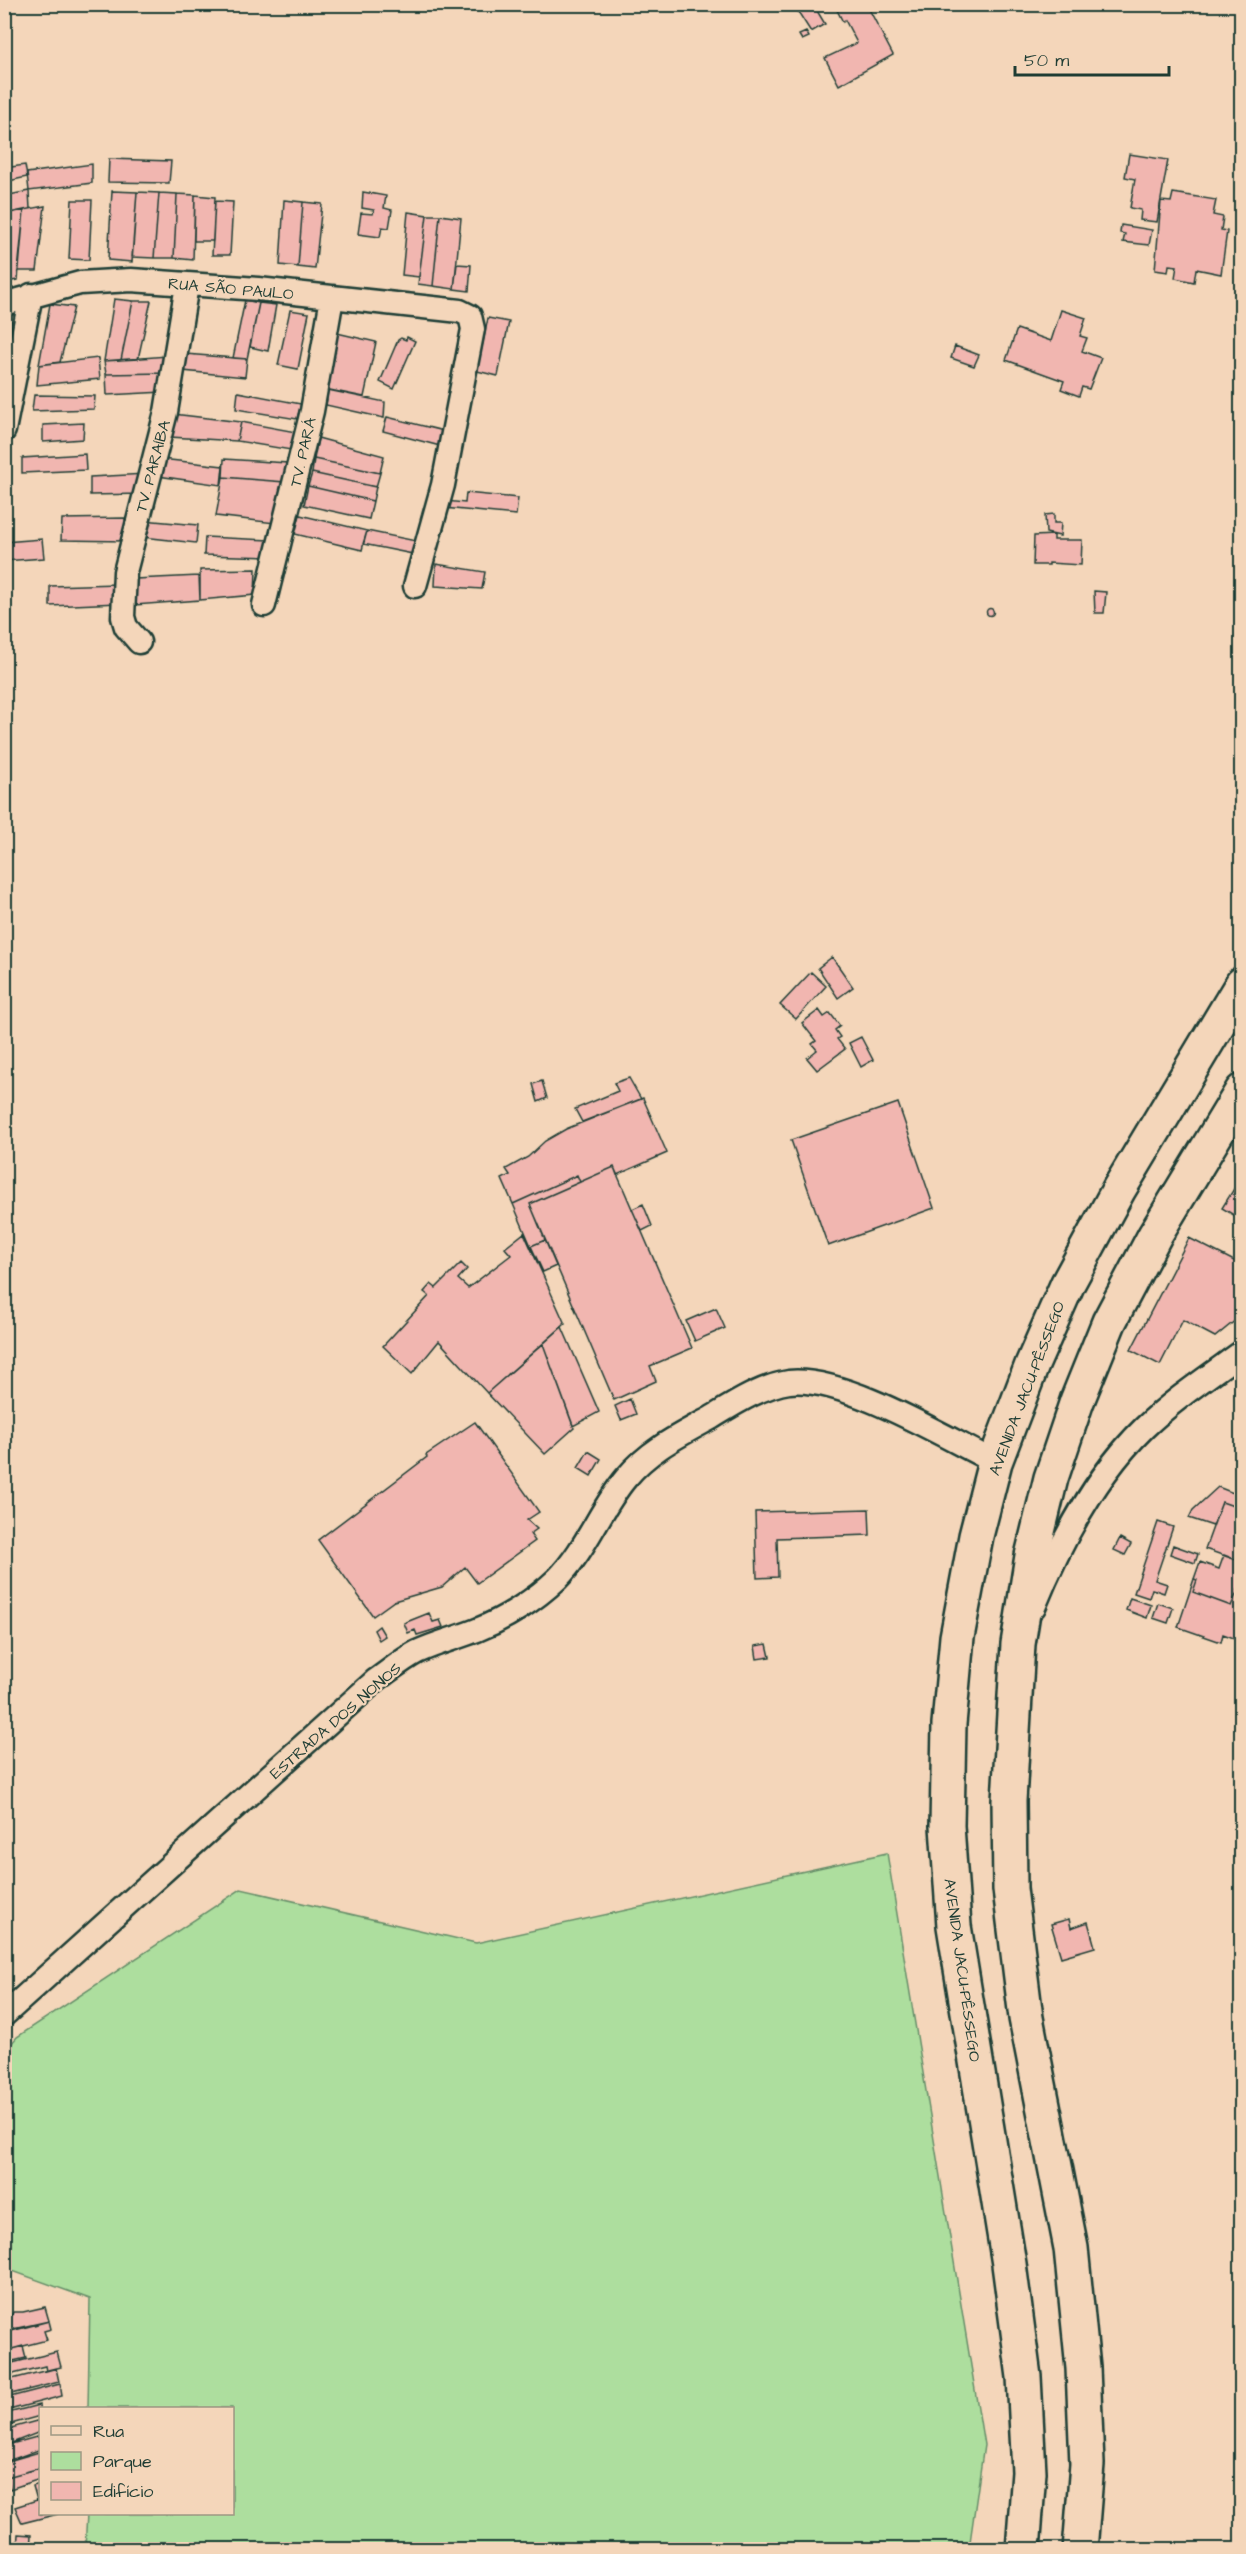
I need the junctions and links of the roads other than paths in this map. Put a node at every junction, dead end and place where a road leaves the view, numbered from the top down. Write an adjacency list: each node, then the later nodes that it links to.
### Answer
1 (186, 285): 2 (street, RUA SÃO PAULO); 3 (street, RUA SÃO PAULO); 8 (street, TV. PARAÍBA)
2 (31, 295): 4 (street, RUA SÃO PAULO); 5 (street)
3 (332, 298): 6 (street, RUA SÃO PAULO); 7 (street, TV. PARÁ)
4 (4, 304)
5 (4, 430)
6 (415, 586)
7 (264, 605)
8 (139, 642)
9 (1242, 984): 12 (highway, AVENIDA JACU-PÊSSEGO)
10 (1242, 1091): 13 (highway)
11 (1242, 1352): 13 (street)
12 (995, 1462): 14 (street, ESTRADA DOS NONOS); 15 (highway, AVENIDA JACU-PÊSSEGO)
13 (1018, 1644): 16 (highway)
14 (4, 2015)
15 (1023, 2550)
16 (1080, 2550)

